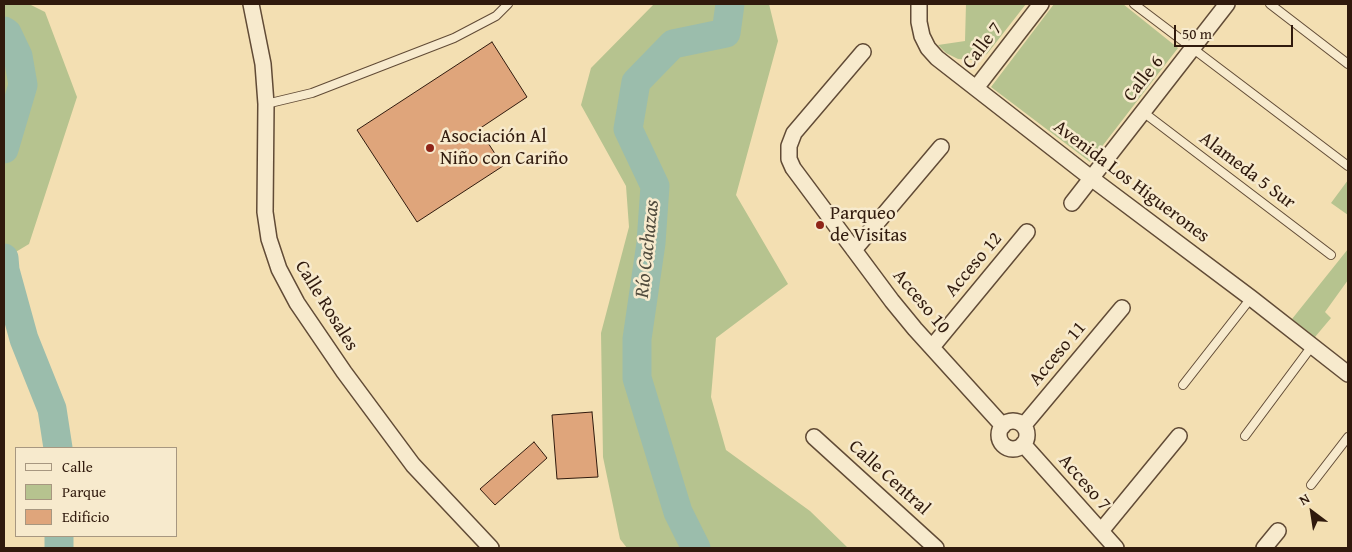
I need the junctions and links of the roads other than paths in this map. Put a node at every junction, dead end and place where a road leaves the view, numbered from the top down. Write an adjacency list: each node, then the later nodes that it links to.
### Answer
1 (251, 4): 12 (street, Calle Rosales)
2 (508, 4): 12 (lane)
3 (919, 4): 11 (street, Avenida Los Higuerones)
4 (1041, 4): 11 (street, Calle 7)
5 (1134, 4): 8 (lane)
6 (1227, 4): 8 (street, Calle 6)
7 (1270, 4): 10 (lane)
8 (1192, 49): 13 (street, Calle 6); 15 (lane)
9 (863, 52): 19 (street, Acceso 10)
10 (1348, 64)
11 (976, 88): 16 (street, Avenida Los Higuerones)
12 (266, 104): 37 (street, Calle Rosales)
13 (1143, 112): 16 (street, Calle 6); 20 (lane, Alameda 5 Sur)
14 (941, 146): 19 (street)
15 (1348, 166)
16 (1091, 178): 17 (street, Calle 6); 21 (street, Avenida Los Higuerones)
17 (1072, 203)
18 (1027, 232): 24 (street, Acceso 12)
19 (854, 250): 24 (street, Acceso 10)
20 (1331, 255)
21 (1251, 298): 23 (street, Avenida Los Higuerones); 26 (lane)
22 (1122, 308): 27 (street, Acceso 11)
23 (1312, 346): 25 (street, Avenida Los Higuerones); 30 (lane)
24 (932, 347): 28 (street, Acceso 10)
25 (1348, 374)
26 (1184, 385)
27 (1024, 425): 28 (street); 33 (street)
28 (1003, 426): 33 (street)
29 (1179, 436): 35 (street)
30 (1245, 436)
31 (814, 437): 38 (street, Calle Central)
32 (1348, 437): 34 (lane)
33 (1023, 444): 35 (street, Acceso 7)
34 (1311, 484)
35 (1101, 531): 39 (street, Acceso 7)
36 (1278, 531): 40 (street)
37 (491, 548)
38 (936, 548)
39 (1116, 548)
40 (1264, 548)

